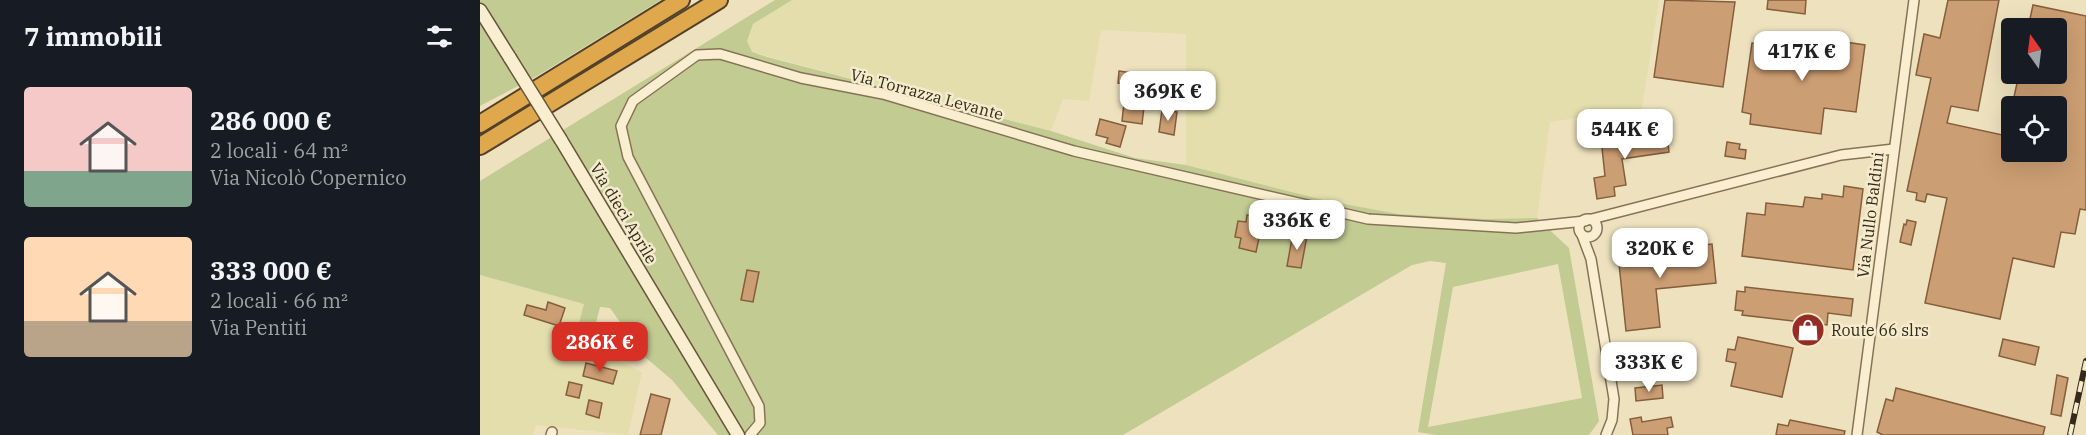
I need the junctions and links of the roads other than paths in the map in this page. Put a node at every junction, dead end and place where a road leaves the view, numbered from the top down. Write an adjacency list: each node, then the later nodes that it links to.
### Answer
1 (681, 0): 6 (highway)
2 (719, 0): 5 (highway)
3 (1914, 0): 8 (street, Via Nullo Baldini)
4 (480, 10): 16 (main road, Via dieci Aprile, bridge)
5 (614, 64): 7 (highway); 9 (highway)
6 (481, 123)
7 (480, 146)
8 (1894, 149): 10 (street, Via Torrazza Levante); 19 (street, Via Nullo Baldini)
9 (480, 158)
10 (1619, 213): 11 (street, Via Torrazza Levante); 13 (street, Via Torrazza Levante)
11 (1586, 220): 12 (street, Via Torrazza Levante); 13 (street); 14 (street)
12 (1559, 224): 14 (street, Via Torrazza Levante); 17 (street, Via Torrazza Levante)
13 (1595, 232): 14 (street, Via Torrazza Levante); 15 (street)
14 (1581, 233): 15 (street)
15 (1591, 259): 18 (street)
16 (738, 435)
17 (750, 435)
18 (1606, 435)
19 (1857, 435)

